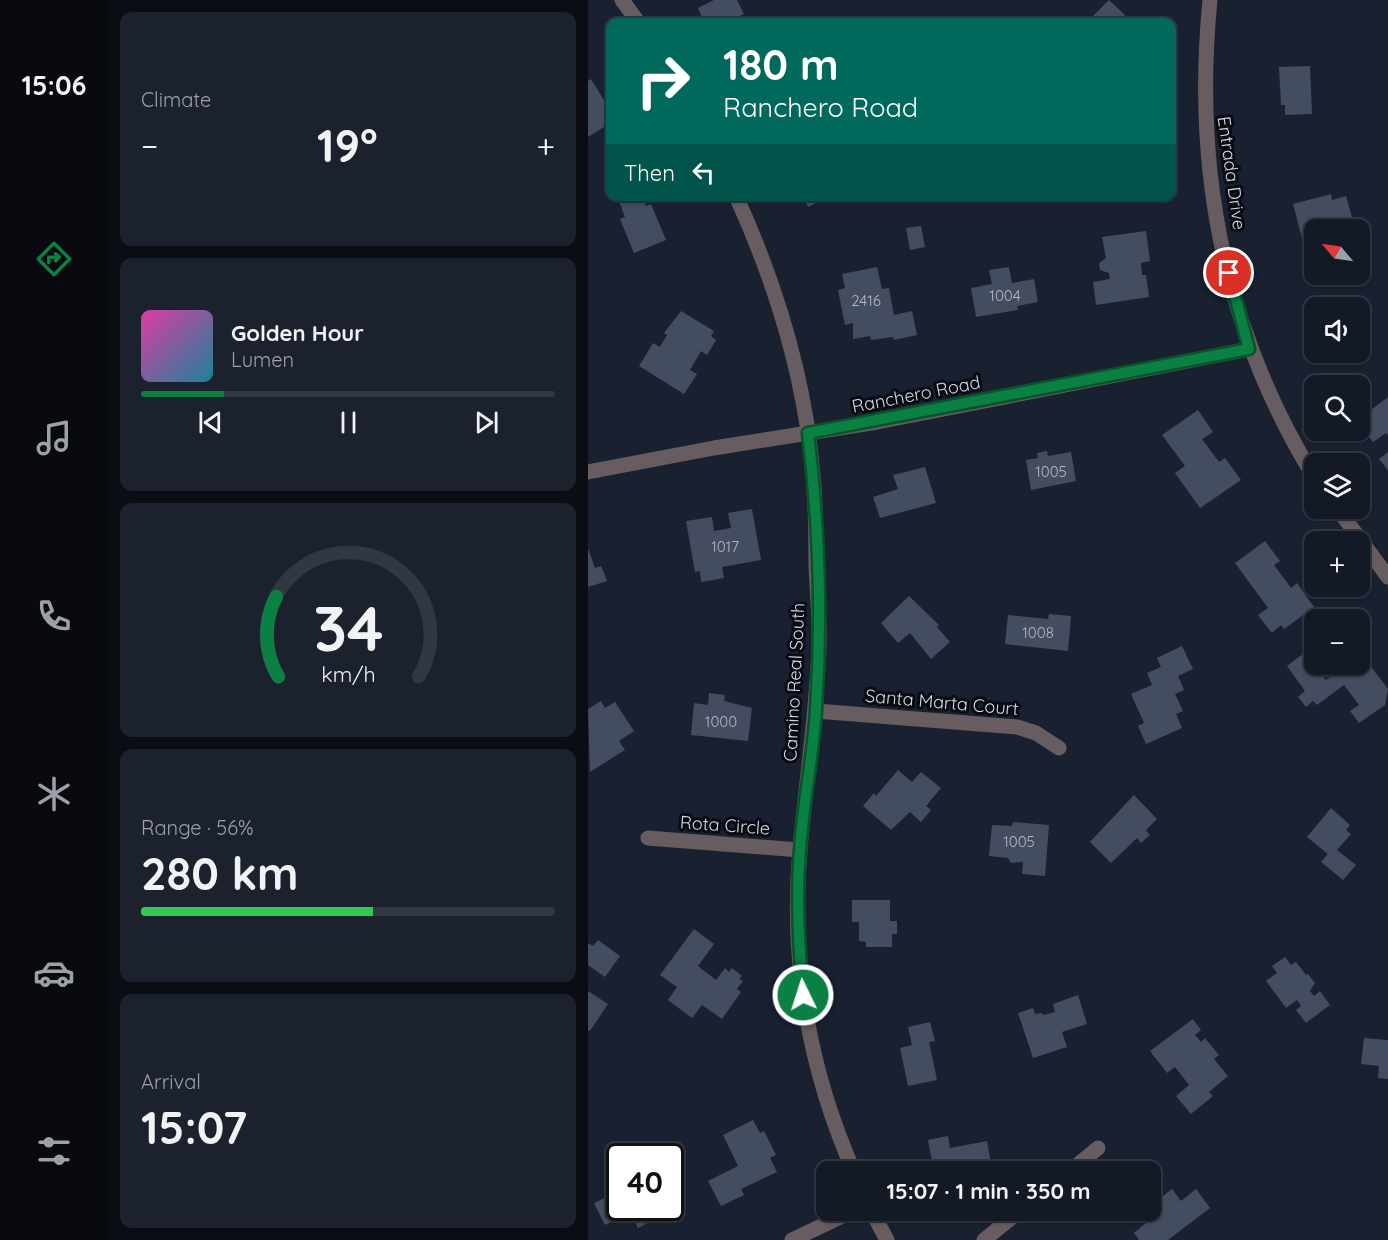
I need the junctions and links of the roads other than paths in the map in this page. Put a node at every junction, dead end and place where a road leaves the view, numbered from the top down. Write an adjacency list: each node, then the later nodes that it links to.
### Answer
1 (622, 0): 3 (street)
2 (1209, 0): 5 (street, Entrada Drive)
3 (635, 18)
4 (738, 201): 6 (street, Camino Real South)
5 (1249, 349): 6 (street, Ranchero Road); 7 (street, Entrada Drive)
6 (808, 433): 8 (street, Ranchero Road); 11 (street, Camino Real South)
7 (1304, 459)
8 (588, 472)
9 (1345, 519): 10 (street)
10 (1388, 576)
11 (816, 711): 12 (street, Santa Marta Court); 14 (street, Camino Real South)
12 (1059, 748)
13 (648, 838): 14 (street, Rota Circle)
14 (800, 850): 16 (street, Camino Real South)
15 (1098, 1148): 17 (street)
16 (850, 1161)
17 (1082, 1161)
18 (832, 1221): 21 (street)
19 (877, 1221): 22 (street)
20 (1007, 1221): 23 (street)
21 (792, 1240)
22 (887, 1240)
23 (984, 1240)

